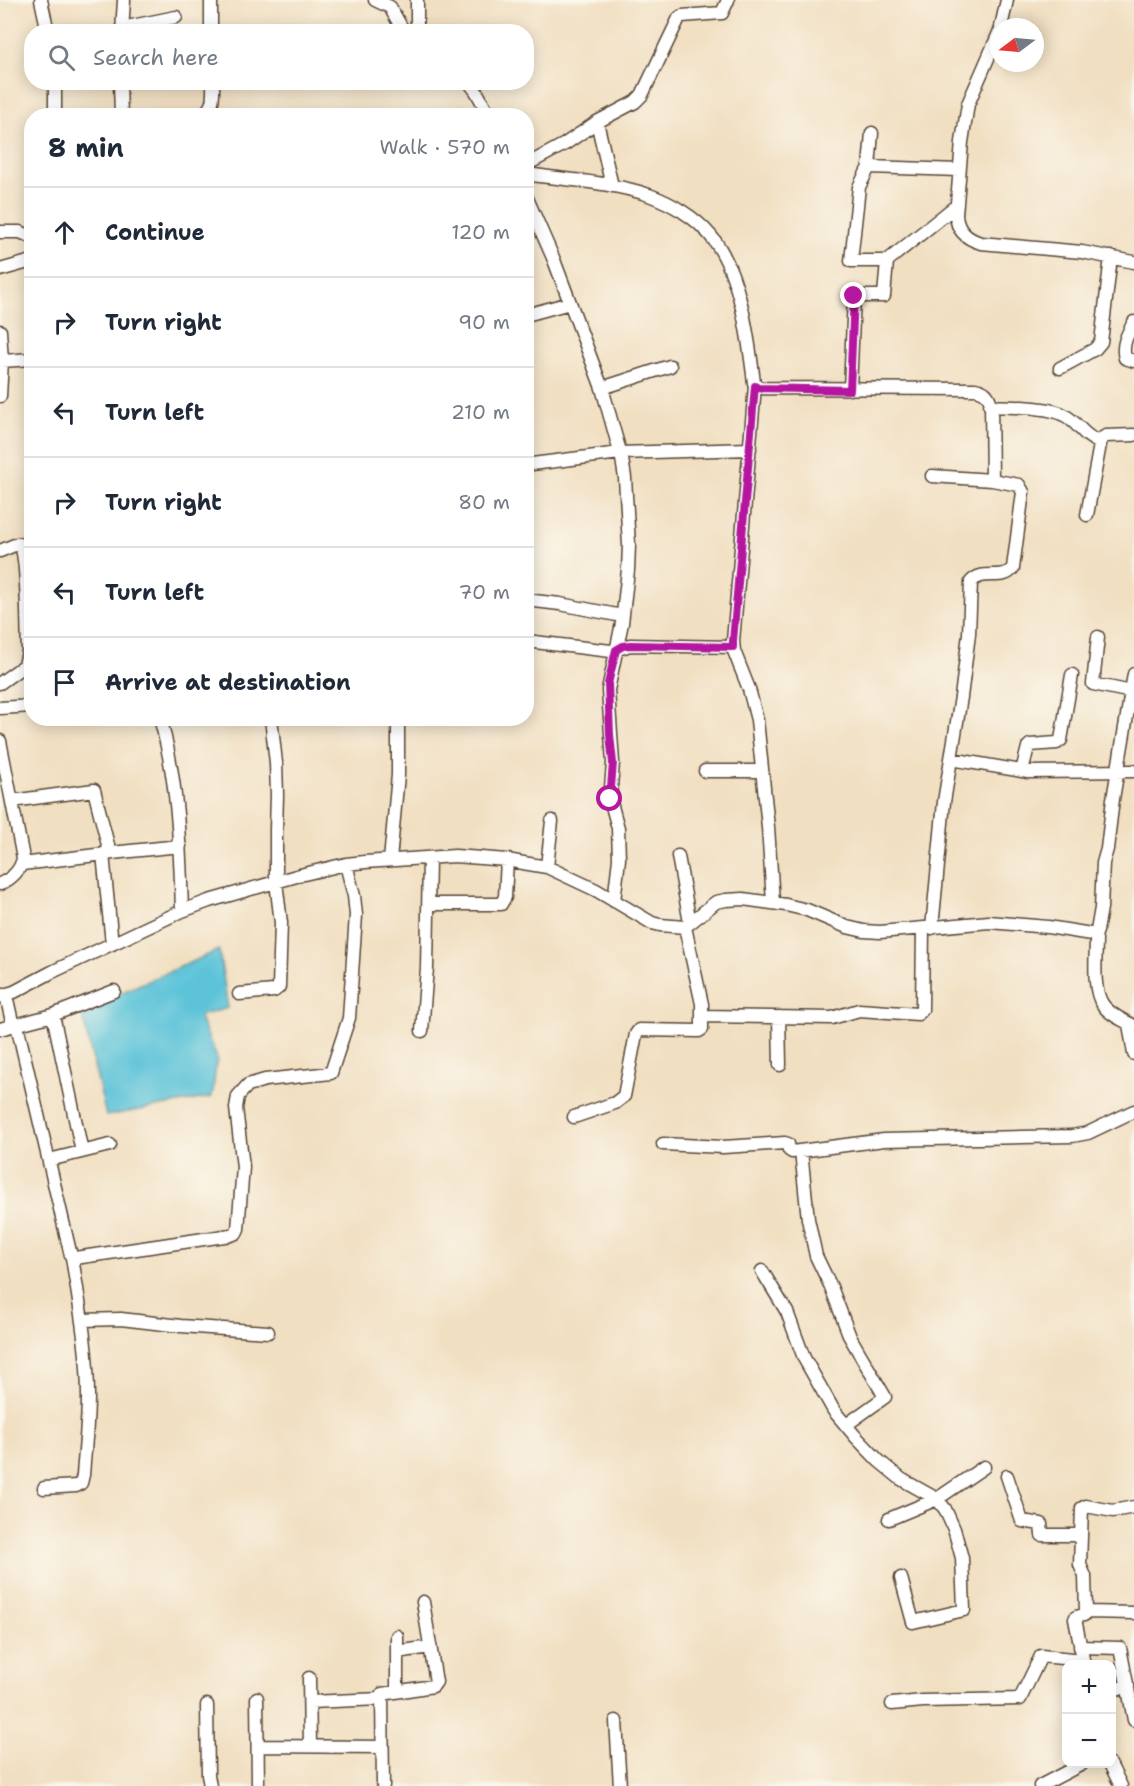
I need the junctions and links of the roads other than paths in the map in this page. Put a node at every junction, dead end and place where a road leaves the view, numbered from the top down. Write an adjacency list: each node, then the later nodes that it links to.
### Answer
1 (41, 0): 10 (street)
2 (124, 0): 11 (street)
3 (211, 0): 13 (street)
4 (375, 0): 14 (street)
5 (417, 0): 15 (street)
6 (728, 0): 25 (street)
7 (1007, 0): 9 (street)
8 (176, 17): 12 (street)
9 (1003, 18)
10 (46, 24)
11 (122, 24)
12 (147, 24)
13 (212, 24)
14 (400, 24)
15 (417, 24)
16 (990, 54): 29 (street)
17 (54, 90): 21 (street)
18 (120, 90): 22 (street)
19 (213, 90): 23 (street)
20 (475, 90): 24 (street)
21 (55, 108)
22 (121, 108)
23 (210, 108)
24 (486, 108)
25 (597, 122): 27 (street); 31 (street)
26 (872, 133): 28 (street)
27 (534, 161)
28 (869, 167): 29 (street); 37 (street)
29 (959, 170): 32 (street)
30 (534, 175): 31 (street)
31 (612, 186): 50 (street)
32 (957, 205): 36 (street); 37 (street)
33 (534, 214): 41 (street)
34 (0, 232): 35 (street)
35 (24, 233)
36 (1111, 257): 38 (street); 49 (street)
37 (887, 261): 52 (street)
38 (1134, 262)
39 (24, 263): 40 (street)
40 (0, 270)
41 (570, 303): 42 (street); 51 (street)
42 (534, 313)
43 (1134, 322): 47 (street)
44 (0, 331): 46 (street)
45 (24, 360): 46 (street)
46 (2, 361): 53 (street)
47 (1134, 361)
48 (670, 366): 51 (street)
49 (1060, 368)
50 (755, 386): 52 (street); 57 (street)
51 (602, 388): 58 (street)
52 (850, 390): 54 (street)
53 (0, 396)
54 (990, 406): 56 (street); 61 (street)
55 (1134, 435): 56 (street)
56 (1100, 443): 62 (street)
57 (750, 449): 58 (street); 69 (street)
58 (620, 453): 59 (street); 66 (street)
59 (534, 464)
60 (932, 476): 61 (street)
61 (992, 480): 82 (street)
62 (1087, 515)
63 (0, 551): 64 (street)
64 (24, 583)
65 (534, 601): 66 (street)
66 (622, 616): 70 (street)
67 (1098, 637): 75 (street)
68 (534, 642): 70 (street)
69 (733, 647): 70 (street); 84 (street)
70 (616, 650): 101 (street)
71 (24, 667): 74 (street)
72 (1134, 674): 75 (street)
73 (1072, 675): 85 (street)
74 (0, 682)
75 (1132, 692): 86 (street)
76 (24, 706): 77 (street)
77 (0, 708)
78 (162, 726): 90 (street)
79 (272, 726): 99 (street)
80 (398, 726): 94 (street)
81 (0, 741): 88 (street)
82 (951, 759): 85 (street); 106 (street)
83 (705, 771): 84 (street)
84 (762, 771): 102 (street)
85 (1022, 771): 86 (street)
86 (1118, 771): 87 (street); 107 (street)
87 (1134, 771)
88 (12, 801): 91 (street); 96 (street)
89 (552, 821): 98 (street)
90 (180, 846): 91 (street); 104 (street)
91 (107, 853): 96 (street); 108 (street)
92 (678, 856): 105 (street)
93 (429, 859): 94 (street); 95 (street); 103 (street)
94 (390, 860): 97 (street)
95 (507, 860): 98 (street); 103 (street)
96 (22, 864): 100 (street)
97 (346, 864): 99 (street); 128 (street)
98 (547, 867): 101 (street)
99 (276, 882): 104 (street); 110 (street)
100 (0, 884)
101 (614, 901): 105 (street)
102 (773, 902): 105 (street); 106 (street)
103 (429, 904): 118 (street)
104 (182, 912): 108 (street)
105 (688, 925): 113 (street)
106 (927, 928): 107 (street); 114 (street)
107 (1095, 936): 116 (street)
108 (112, 944): 111 (street)
109 (114, 991): 112 (street)
110 (239, 994)
111 (3, 996): 115 (street)
112 (53, 1015): 115 (street); 126 (street)
113 (703, 1016): 114 (street); 122 (street)
114 (778, 1017): 120 (street)
115 (15, 1025): 117 (street); 127 (street)
116 (1131, 1025): 119 (street)
117 (0, 1029)
118 (422, 1031)
119 (1134, 1054)
120 (780, 1065)
121 (1134, 1111): 125 (street)
122 (574, 1116)
123 (663, 1144): 125 (street)
124 (110, 1145): 126 (street)
125 (801, 1151): 132 (street)
126 (82, 1152): 127 (street)
127 (49, 1160): 128 (street)
128 (72, 1257): 130 (street)
129 (762, 1272): 132 (street)
130 (82, 1320): 131 (street); 135 (street)
131 (268, 1332)
132 (846, 1425): 136 (street)
133 (984, 1467): 136 (street)
134 (1007, 1476): 139 (street)
135 (44, 1488)
136 (937, 1499): 138 (street); 140 (street)
137 (1134, 1507): 139 (street)
138 (889, 1518)
139 (1080, 1535): 142 (street)
140 (901, 1578)
141 (423, 1602): 145 (street)
142 (1086, 1612): 143 (street); 146 (street)
143 (1134, 1613)
144 (397, 1636): 147 (street)
145 (430, 1647): 147 (street); 153 (street)
146 (1080, 1647): 149 (street); 151 (street)
147 (397, 1652): 153 (street)
148 (1069, 1660): 157 (street)
149 (1083, 1660)
150 (309, 1678): 156 (street)
151 (1128, 1686): 152 (street); 159 (street)
152 (1116, 1689)
153 (397, 1691): 155 (street)
154 (257, 1698): 161 (street)
155 (381, 1699): 156 (street); 163 (street)
156 (310, 1702): 162 (street)
157 (891, 1704)
158 (207, 1706): 166 (street)
159 (1134, 1720)
160 (616, 1721): 169 (street)
161 (258, 1746): 162 (street); 167 (street)
162 (310, 1746): 163 (street)
163 (382, 1747): 168 (street)
164 (1074, 1768): 170 (street)
165 (1112, 1768): 171 (street)
166 (210, 1786)
167 (258, 1786)
168 (383, 1786)
169 (620, 1786)
170 (1040, 1786)
171 (1121, 1786)

